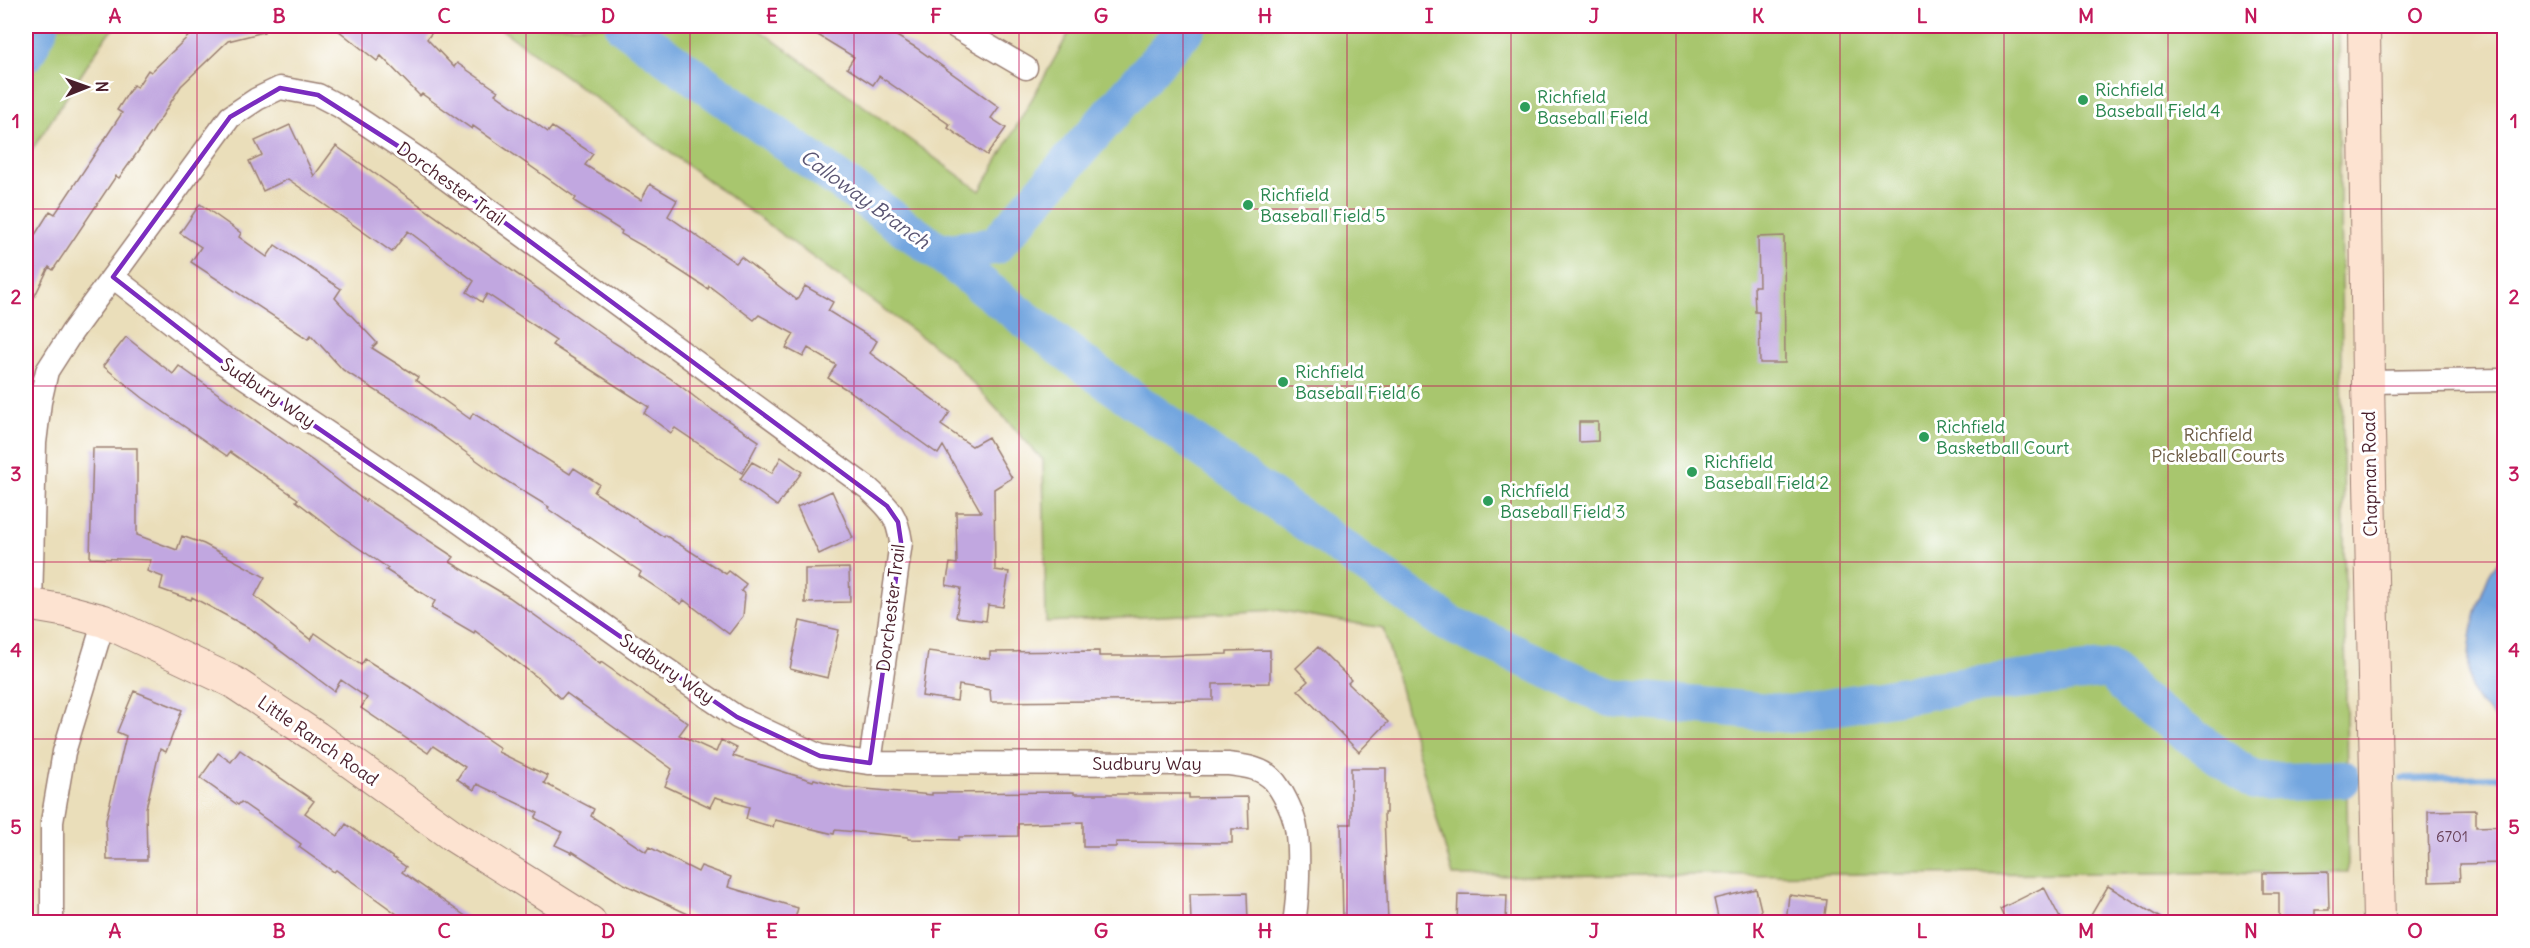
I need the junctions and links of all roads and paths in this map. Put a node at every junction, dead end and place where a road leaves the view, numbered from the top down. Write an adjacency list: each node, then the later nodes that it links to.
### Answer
1 (954, 26): 3 (street)
2 (2364, 26): 6 (street, Chapman Road)
3 (1026, 68)
4 (113, 277): 7 (street, Dorchester Trail); 9 (street, Sudbury Way); 9 (street, Dorchester Trail)
5 (2505, 380): 6 (street)
6 (2368, 382): 13 (street, Chapman Road)
7 (28, 604): 8 (street, Little Ranch Road)
8 (104, 621): 10 (street); 11 (street, Little Ranch Road)
9 (870, 763): 12 (street, Sudbury Way)
10 (52, 922)
11 (590, 922)
12 (1294, 922)
13 (2379, 922)

